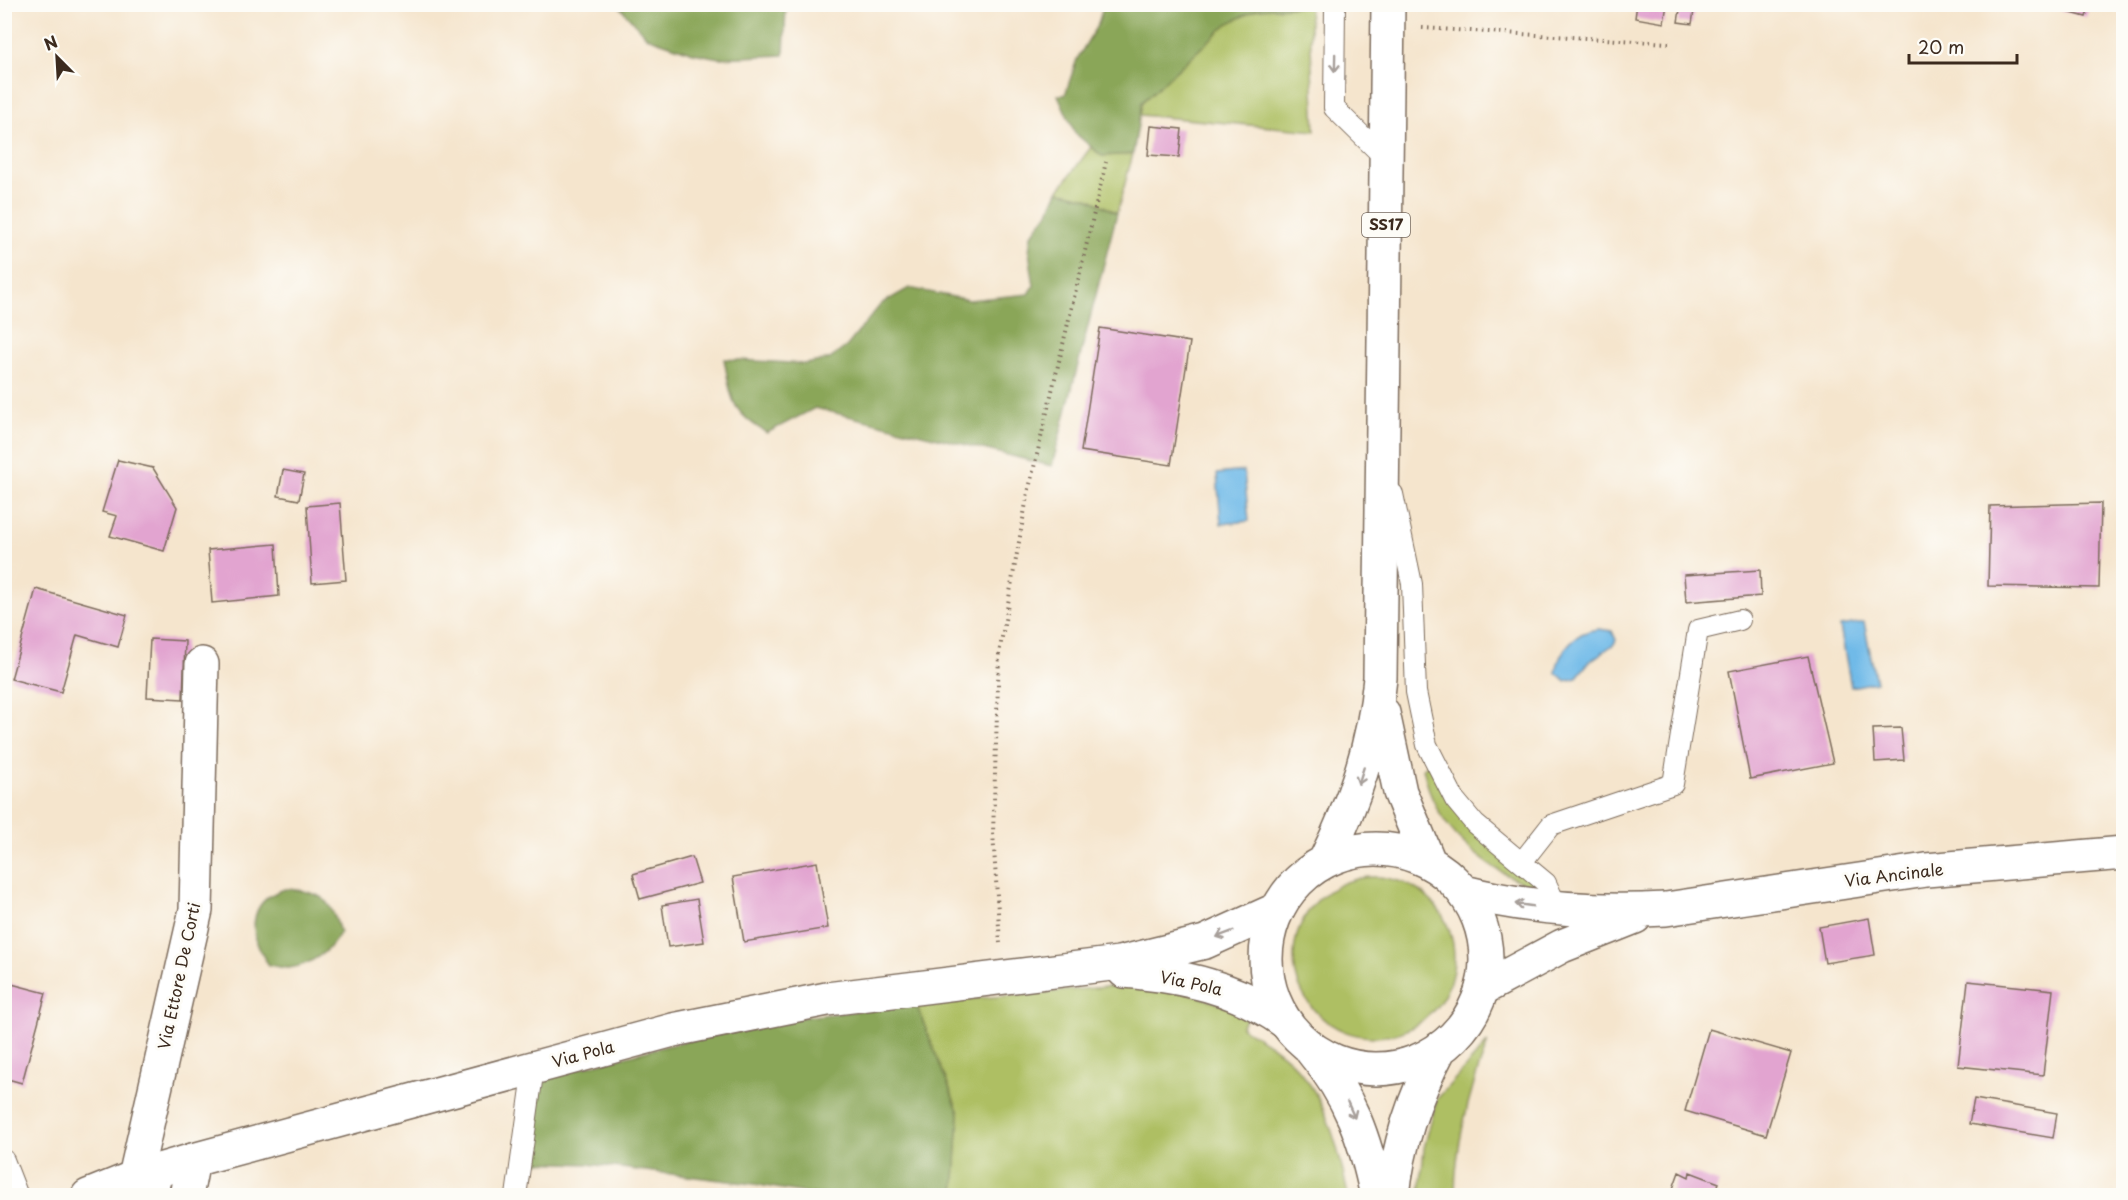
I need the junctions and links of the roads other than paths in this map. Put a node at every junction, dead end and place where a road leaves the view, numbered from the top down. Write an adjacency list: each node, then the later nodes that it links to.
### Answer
1 (1335, 4): 3 (lane, one-way to 3)
2 (1388, 15): 3 (main road, SS17)
3 (1388, 161): 4 (main road, SS17)
4 (1383, 446): 7 (main road, SS17); 11 (lane)
5 (1740, 620): 11 (lane)
6 (202, 664): 22 (main road, Via Ettore De Corti)
7 (1380, 678): 9 (main road, one-way to 9); 10 (main road)
8 (2124, 853): 15 (main road, Via Ancinale)
9 (1325, 861): 10 (main road); 13 (main road)
10 (1429, 862): 12 (main road)
11 (1522, 862): 14 (lane)
12 (1464, 892): 14 (main road, Via Ancinale, one-way to 12); 17 (main road)
13 (1278, 909): 16 (main road, Via Pola, one-way to 16); 18 (main road)
14 (1558, 909): 15 (main road, Via Ancinale)
15 (1666, 909): 17 (main road, Via Ancinale)
16 (1089, 968): 18 (main road, Via Pola); 20 (main road, Via Pola)
17 (1482, 989): 19 (main road)
18 (1296, 1033): 19 (main road, Via Pola); 27 (main road, one-way to 27)
19 (1440, 1048): 28 (main road)
20 (534, 1067): 22 (main road, Via Pola); 26 (lane)
21 (4, 1160): 23 (lane)
22 (162, 1175): 24 (main road, Via Pola); 25 (main road, Via Ettore De Corti)
23 (18, 1196)
24 (88, 1196)
25 (186, 1196)
26 (516, 1196)
27 (1377, 1196)
28 (1393, 1196)

